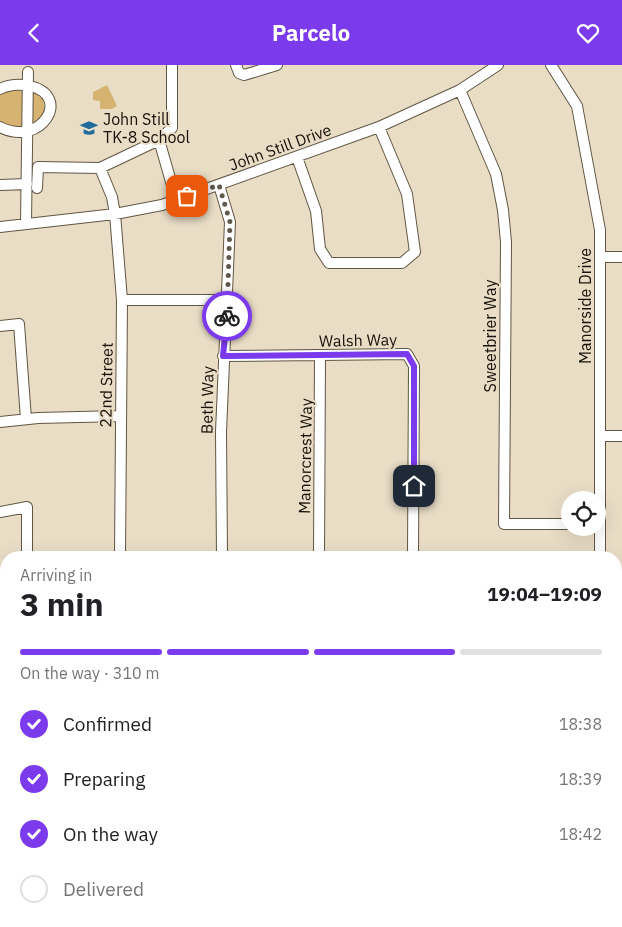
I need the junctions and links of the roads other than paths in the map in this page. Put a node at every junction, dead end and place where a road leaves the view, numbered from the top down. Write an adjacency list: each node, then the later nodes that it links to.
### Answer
1 (172, 65): 13 (street)
2 (236, 65): 3 (street)
3 (278, 65)
4 (498, 65): 9 (street, John Still Drive)
5 (551, 65): 24 (street, Manorside Drive)
6 (28, 72): 7 (street)
7 (27, 85): 8 (street); 12 (street); 12 (street)
8 (0, 89)
9 (460, 89): 11 (street, John Still Drive); 38 (street, Sweetbrier Way)
10 (0, 127): 12 (street)
11 (379, 127): 14 (street, John Still Drive); 14 (street)
12 (26, 132): 16 (street)
13 (159, 140): 15 (street); 20 (street)
14 (297, 157): 18 (street, John Still Drive)
15 (100, 168): 19 (street); 21 (street, 22nd Street)
16 (26, 184): 17 (street); 22 (street)
17 (0, 185)
18 (219, 185): 20 (street, John Still Drive); 27 (street, Beth Way)
19 (37, 188)
20 (176, 199): 21 (street, John Still Drive)
21 (115, 214): 22 (street, John Still Drive); 26 (street, 22nd Street)
22 (26, 224): 23 (street, John Still Drive)
23 (0, 227)
24 (600, 257): 25 (street); 34 (street, Manorside Drive)
25 (622, 257)
26 (122, 300): 27 (street); 31 (street, 22nd Street)
27 (228, 300): 29 (street, Beth Way)
28 (0, 326): 32 (street)
29 (223, 356): 30 (street, Walsh Way); 42 (street, Beth Way)
30 (320, 356): 43 (street, Manorcrest Way); 44 (street, Walsh Way)
31 (120, 416): 32 (street); 41 (street, 22nd Street)
32 (26, 419): 33 (street)
33 (0, 422)
34 (600, 436): 35 (street); 36 (street, Manorside Drive)
35 (622, 436)
36 (599, 491)
37 (0, 512): 40 (street)
38 (561, 524)
39 (599, 536): 45 (street, Manorside Drive)
40 (27, 551)
41 (120, 551)
42 (222, 551)
43 (319, 551)
44 (413, 551)
45 (600, 551)

